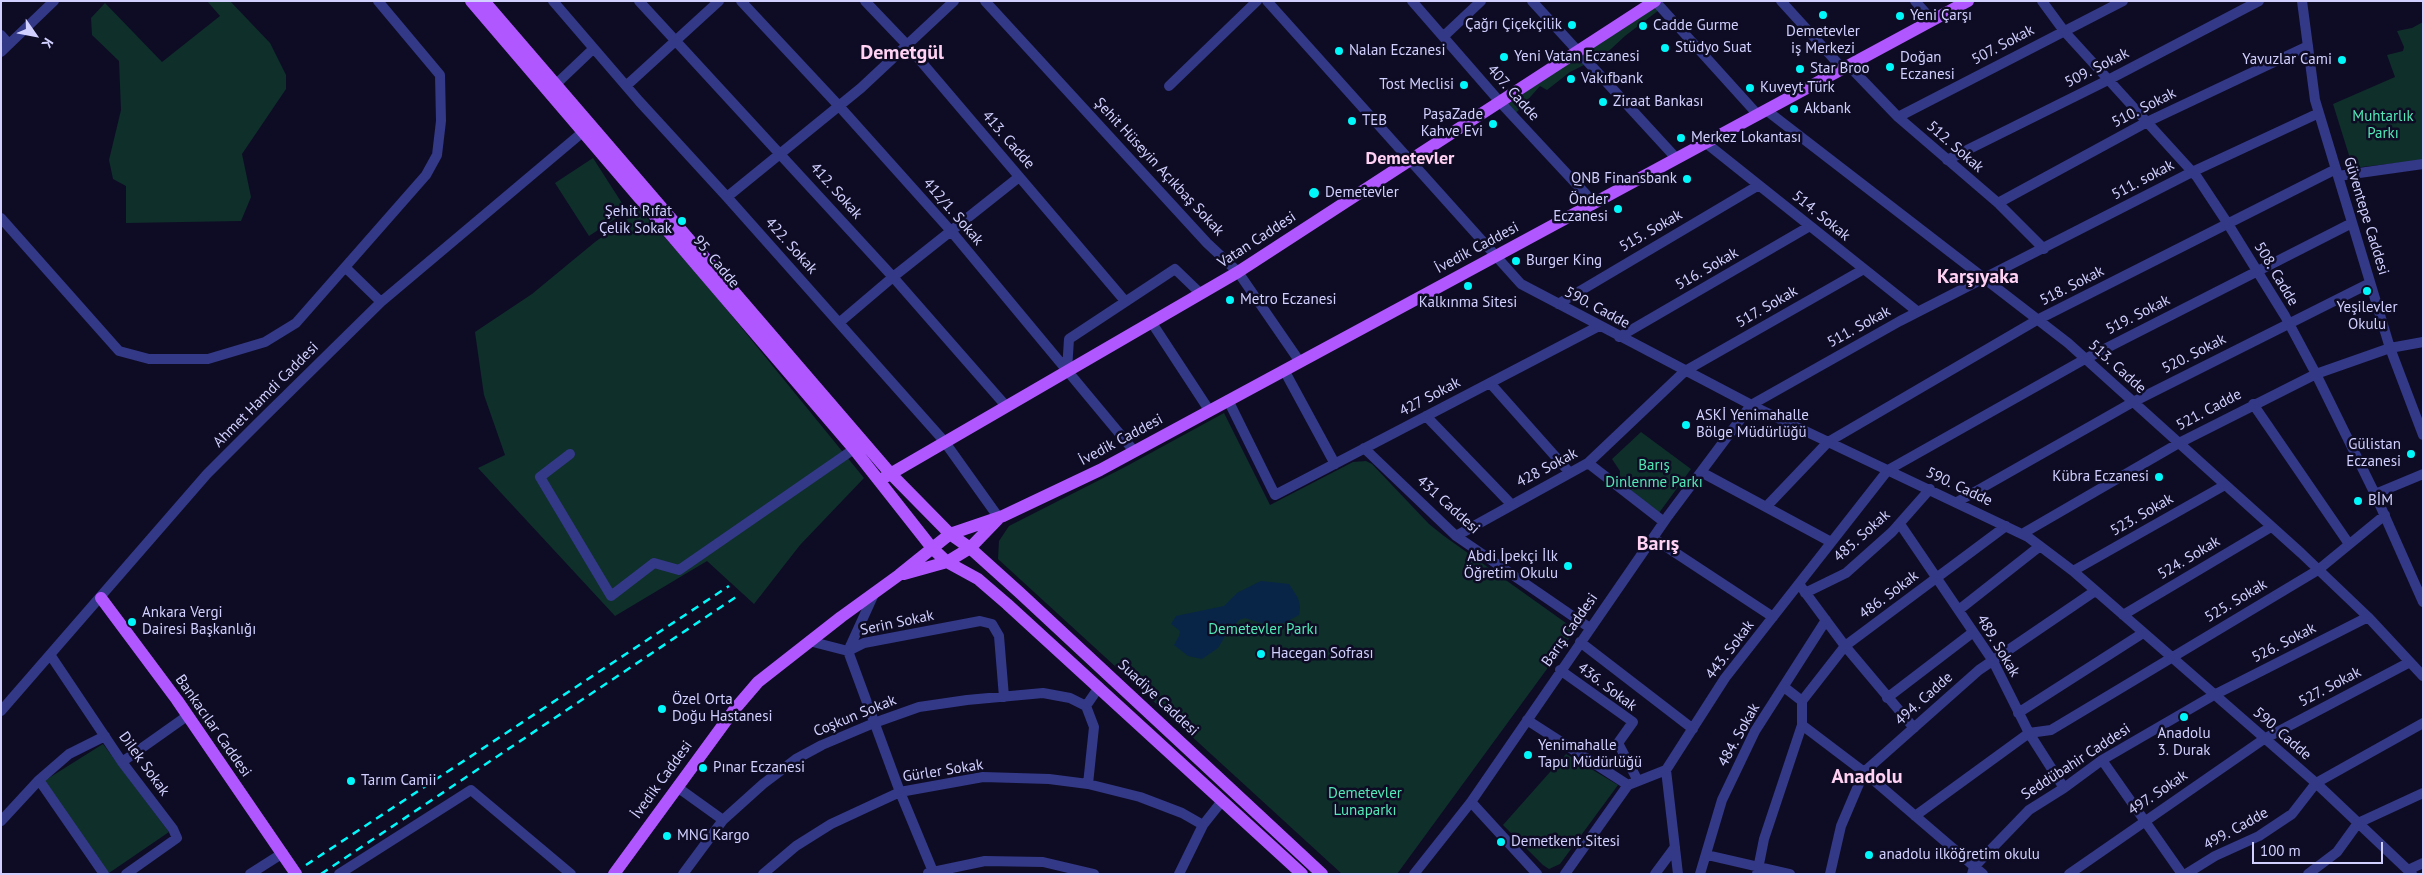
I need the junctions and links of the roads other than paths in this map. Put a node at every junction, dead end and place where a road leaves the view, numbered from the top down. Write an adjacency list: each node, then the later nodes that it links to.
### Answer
1 (54, 1): 30 (street)
2 (378, 1): 68 (street)
3 (471, 1): 40 (main road, 95. Cadde)
4 (484, 1): 40 (main road, 95. Cadde)
5 (553, 1): 33 (street, 422. Sokak)
6 (639, 1): 29 (street, 412. Sokak)
7 (719, 1): 29 (street)
8 (741, 1): 42 (street, 412/1. Sokak)
9 (865, 1): 31 (street, 413. Cadde)
10 (954, 1): 31 (street)
11 (985, 1): 71 (street, Şehit Hüseyin Açıkbaş Sokak)
12 (1257, 1): 39 (street)
13 (1267, 1): 51 (street, 590. Cadde)
14 (1412, 1): 28 (street, 407. Cadde)
15 (1481, 1): 28 (street)
16 (1532, 1): 34 (street)
17 (1655, 1): 34 (main road, Vatan Caddesi); 43 (street, 513. Cadde)
18 (1781, 1): 36 (street, 512. Sokak)
19 (1914, 1): 25 (street)
20 (1968, 1): 25 (main road, İvedik Caddesi)
21 (2042, 1): 26 (street, 508. Cadde)
22 (2123, 1): 26 (street, 507. Sokak)
23 (2259, 1): 37 (street, 509. Sokak)
24 (2302, 1): 32 (street, Güventepe Caddesi)
25 (1932, 20): 36 (main road, İvedik Caddesi)
26 (2064, 31): 37 (street, 508. Cadde); 45 (street, 507. Sokak)
27 (1, 35): 30 (street)
28 (1444, 36): 41 (street, 407. Cadde)
29 (676, 41): 38 (street); 49 (street, 412. Sokak)
30 (10, 44): 35 (street)
31 (907, 45): 42 (street); 56 (street, 413. Cadde)
32 (2308, 46): 44 (street, Güventepe Caddesi); 46 (street, 510. Sokak)
33 (593, 49): 38 (street, 422. Sokak); 40 (street)
34 (1577, 51): 41 (main road, Vatan Caddesi); 50 (street)
35 (1, 52)
36 (1846, 67): 43 (main road, İvedik Caddesi); 45 (street, 512. Sokak)
37 (2108, 80): 46 (street, 508. Cadde); 52 (street, 509. Sokak)
38 (626, 86): 58 (street, 422. Sokak)
39 (1169, 86)
40 (552, 87): 47 (main road, 95. Cadde)
41 (1500, 102): 51 (main road, Vatan Caddesi); 59 (street, 407. Cadde)
42 (839, 106): 49 (street); 65 (street, 412/1. Sokak)
43 (1762, 112): 48 (main road, İvedik Caddesi); 73 (street, 513. Cadde)
44 (2319, 113): 54 (street, 511. sokak); 55 (street, Güventepe Caddesi)
45 (1898, 117): 52 (street, 512. Sokak)
46 (2147, 122): 54 (street, 508. Cadde); 60 (street, 510. Sokak)
47 (587, 128): 77 (street, Ahmet Hamdi Caddesi); 107 (main road, 95. Cadde); 114 (main road, 95. Cadde)
48 (1706, 142): 50 (main road, İvedik Caddesi); 57 (street, 514. Sokak)
49 (781, 153): 58 (street); 72 (street, 412. Sokak)
50 (1676, 158): 59 (main road, İvedik Caddesi)
51 (1410, 159): 67 (street, 590. Cadde); 71 (main road, Vatan Caddesi)
52 (1947, 160): 60 (street, 512. Sokak)
53 (2423, 164): 55 (street, 518. Sokak)
54 (2192, 172): 63 (street, 508. Cadde); 66 (street, 511. sokak)
55 (2337, 172): 62 (street, Güventepe Caddesi); 63 (street, 518. Sokak)
56 (1020, 177): 65 (street); 76 (street, 413. Cadde)
57 (1759, 185): 64 (street, 514. Sokak); 78 (street, 515. Sokak)
58 (727, 197): 81 (street, 422. Sokak)
59 (1594, 203): 67 (main road, İvedik Caddesi)
60 (1998, 203): 66 (street, 512. Sokak)
61 (1, 218): 68 (street)
62 (2352, 223): 70 (street, 519. Sokak); 74 (street, Güventepe Caddesi)
63 (2228, 224): 70 (street, 508. Cadde); 80 (street, 518. Sokak)
64 (1810, 226): 69 (street, 514. Sokak); 85 (street, 516. Sokak)
65 (951, 231): 72 (street); 90 (street, 412/1. Sokak)
66 (2044, 249): 73 (street, 511. sokak)
67 (1497, 256): 78 (street, 590. Cadde); 89 (main road, İvedik Caddesi)
68 (346, 268): 77 (street)
69 (1864, 269): 79 (street, 514. Sokak); 92 (street, 517. Sokak)
70 (2257, 271): 83 (street, 508. Cadde); 88 (street, 519. Sokak)
71 (1238, 272): 75 (main road, Vatan Caddesi); 89 (street, Şehit Hüseyin Açıkbaş Sokak)
72 (893, 277): 81 (street); 99 (street, 412. Sokak)
73 (1984, 278): 79 (street, 511. Sokak); 80 (street, 513. Cadde)
74 (2370, 282): 83 (street, 520. Sokak); 87 (street, Güventepe Caddesi)
75 (1201, 294): 76 (street); 82 (main road, Vatan Caddesi)
76 (1125, 301): 90 (street)
77 (381, 302): 148 (street, Ahmet Hamdi Caddesi)
78 (1558, 304): 84 (street, 590. Cadde)
79 (1918, 312): 98 (street, 511. Sokak)
80 (2038, 320): 88 (street, 513. Cadde); 104 (street, 518. Sokak)
81 (840, 322): 103 (street, 422. Sokak)
82 (1152, 323): 90 (main road, Vatan Caddesi); 100 (street)
83 (2288, 323): 93 (street, 508. Cadde); 96 (street, 520. Sokak)
84 (1598, 326): 85 (street, 590. Cadde); 94 (street, 427 Sokak)
85 (1619, 337): 92 (street, 590. Cadde)
86 (2423, 342): 87 (street, 521. Cadde)
87 (2390, 348): 93 (street, 521. Cadde); 102 (street, Güventepe Caddesi)
88 (2085, 359): 96 (street, 513. Cadde); 112 (street, 519. Sokak)
89 (1300, 362): 91 (main road, İvedik Caddesi)
90 (1067, 370): 99 (main road, Vatan Caddesi); 108 (street, 412/1. Sokak)
91 (1284, 370): 95 (main road, İvedik Caddesi); 111 (street)
92 (1685, 371): 98 (street, 590. Cadde); 110 (street, 428 Sokak)
93 (2316, 374): 97 (street, 521. Cadde); 120 (street, 508. Cadde)
94 (1490, 383): 101 (street, 427 Sokak); 115 (street)
95 (1228, 400): 100 (main road, İvedik Caddesi); 111 (street, 427 Sokak)
96 (2133, 402): 105 (street, 513. Cadde); 121 (street, 520. Sokak)
97 (2253, 404): 105 (street, 521. Cadde); 135 (street)
98 (1751, 405): 104 (street, 590. Cadde); 113 (street, Barış Caddesi)
99 (1006, 406): 103 (main road, Vatan Caddesi)
100 (1209, 410): 108 (main road, İvedik Caddesi)
101 (1426, 416): 106 (street, 427 Sokak); 122 (street)
102 (2423, 435)
103 (944, 442): 114 (main road, Vatan Caddesi); 125 (street, 422. Sokak)
104 (1828, 442): 112 (street, 590. Cadde); 123 (street, 518. Sokak)
105 (2179, 443): 118 (street, 513. Cadde); 131 (street, 521. Cadde)
106 (1364, 448): 111 (street, 427 Sokak); 132 (street, 431 Caddesi)
107 (854, 449): 109 (street); 117 (main road, 95. Cadde)
108 (1134, 451): 125 (main road, İvedik Caddesi)
109 (570, 454)
110 (1588, 463): 115 (street, 428 Sokak); 126 (street)
111 (1335, 464)
112 (1888, 470): 119 (street, 590. Cadde); 134 (street, 443. Sokak)
113 (1702, 472): 123 (street); 126 (street, Barış Caddesi)
114 (890, 473): 117 (main road, Vatan Caddesi); 130 (main road, 95. Cadde)
115 (1570, 473): 122 (street, 428 Sokak)
116 (2423, 474): 120 (street)
117 (879, 481): 137 (main road, 95. Cadde)
118 (2225, 485): 129 (street, 513. Cadde); 141 (street, 523. Sokak)
119 (1930, 490): 121 (street, 590. Cadde); 127 (street, 485. Sokak)
120 (2375, 494): 124 (street, 508. Cadde)
121 (1957, 502): 128 (street, 590. Cadde)
122 (1511, 504): 132 (street, 428 Sokak)
123 (1766, 507): 134 (street)
124 (2384, 515): 135 (street, 525. Sokak); 149 (street, 508. Cadde)
125 (999, 518): 130 (main road, İvedik Caddesi); 138 (main road, İvedik Caddesi)
126 (1664, 522): 133 (street, Barış Caddesi)
127 (1900, 524): 143 (street, 489. Sokak); 147 (street, 485. Sokak)
128 (2006, 526): 131 (street, 590. Cadde); 143 (street, 486. Sokak)
129 (2271, 527): 140 (street, 513. Cadde); 151 (street, 524. Sokak)
130 (950, 534): 137 (main road, İvedik Caddesi); 138 (main road)
131 (2022, 534): 136 (street, 590. Cadde)
132 (1456, 536): 155 (street, 431 Caddesi)
133 (1653, 538): 152 (street); 155 (street, Barış Caddesi)
134 (1831, 542): 144 (street, 443. Sokak)
135 (2349, 544): 140 (street, 525. Sokak)
136 (2040, 546): 141 (street, 590. Cadde); 150 (street)
137 (932, 548): 139 (main road); 142 (main road, İvedik Caddesi)
138 (970, 548): 139 (main road, İvedik Caddesi); 228 (main road, Suadiye Caddesi)
139 (947, 562): 142 (main road, İvedik Caddesi); 168 (main road)
140 (2318, 570): 153 (street, 513. Cadde); 163 (street, 525. Sokak)
141 (2073, 571): 145 (street, 590. Cadde)
142 (899, 576): 146 (main road, İvedik Caddesi)
143 (1937, 577): 150 (street, 489. Sokak); 160 (street, 486. Sokak)
144 (1799, 584): 147 (street); 152 (street, 443. Sokak)
145 (2095, 591): 151 (street, 590. Cadde); 164 (street, 494. Cadde)
146 (874, 593): 158 (main road, İvedik Caddesi); 161 (street)
147 (1806, 593): 154 (street)
148 (102, 598): 162 (street, Ahmet Hamdi Caddesi); 177 (main road, Bankacılar Caddesi)
149 (2423, 602)
150 (1960, 609): 156 (street, 489. Sokak)
151 (2123, 615): 157 (street, 590. Cadde)
152 (1773, 617): 183 (street, 443. Sokak)
153 (2368, 617): 165 (street, 513. Cadde); 170 (street, 526. Sokak)
154 (1826, 620): 160 (street); 169 (street, 484. Sokak)
155 (1590, 628): 159 (street, Barış Caddesi)
156 (1972, 632): 164 (street, 489. Sokak); 172 (street)
157 (2143, 633): 163 (street, 590. Cadde); 176 (street)
158 (808, 641): 161 (street, Serin Sokak); 195 (main road, İvedik Caddesi)
159 (1580, 642): 166 (street, Barış Caddesi); 183 (street)
160 (1845, 646): 172 (street); 173 (street, 486. Sokak)
161 (848, 651): 171 (street, Serin Sokak); 179 (street)
162 (51, 656): 175 (street, Ahmet Hamdi Caddesi); 185 (street, Dilek Sokak)
163 (2170, 657): 170 (street, 590. Cadde); 184 (street, 525. Sokak)
164 (1993, 661): 176 (street, 489. Sokak); 182 (street, 494. Cadde)
165 (2410, 662): 167 (street, 513. Cadde); 186 (street, 527. Sokak)
166 (1560, 670): 178 (street, Barış Caddesi); 192 (street, 436. Sokak)
167 (2423, 676)
168 (1099, 687): 174 (street); 199 (main road)
169 (1784, 688): 173 (street); 209 (street, 484. Sokak)
170 (2214, 695): 186 (street, 590. Cadde); 187 (street, Seddübahir Caddesi)
171 (1004, 697): 174 (street, Coşkun Sokak); 179 (street, Coşkun Sokak)
172 (1887, 698): 182 (street)
173 (1802, 701): 181 (street)
174 (1086, 706): 194 (street)
175 (1, 711)
176 (2018, 713): 184 (street, 489. Sokak)
177 (187, 716): 188 (street); 208 (main road, Bankacılar Caddesi)
178 (1526, 720): 192 (street); 200 (street, Barış Caddesi)
179 (874, 723): 197 (street); 202 (street, Coşkun Sokak)
180 (2423, 723): 193 (street)
181 (1802, 724): 190 (street); 211 (street)
182 (1914, 728): 190 (street, 494. Cadde)
183 (1693, 729): 189 (street, 443. Sokak)
184 (2028, 733): 196 (street, 489. Sokak); 201 (street)
185 (105, 736): 188 (street, Dilek Sokak); 191 (street)
186 (2264, 739): 193 (street, 590. Cadde); 203 (street, 497. Sokak)
187 (2102, 760): 196 (street, Seddübahir Caddesi); 203 (street)
188 (122, 762): 217 (street, Dilek Sokak)
189 (1666, 770): 192 (street); 207 (street)
190 (1864, 772): 201 (street); 236 (street, 494. Cadde)
191 (39, 780): 204 (street); 216 (street)
192 (1633, 783): 231 (street)
193 (2316, 783): 205 (street, 590. Cadde); 240 (street, 499. Cadde)
194 (1088, 784): 197 (street, Gürler Sokak); 206 (street, Gürler Sokak)
195 (676, 787): 202 (street); 222 (main road, İvedik Caddesi)
196 (2064, 788): 212 (street, Seddübahir Caddesi)
197 (900, 792): 215 (street); 224 (street, Gürler Sokak)
198 (2423, 793): 205 (street)
199 (1222, 801): 206 (street); 227 (main road)
200 (1471, 802): 229 (street, Barış Caddesi); 230 (street)
201 (1915, 816): 212 (street)
202 (723, 820): 223 (street, Coşkun Sokak)
203 (2145, 820): 238 (street, 497. Sokak); 239 (street)
204 (1, 821)
205 (2358, 823): 213 (street); 214 (street, 590. Cadde)
206 (1203, 825): 226 (street)
207 (1675, 847): 232 (street); 233 (street)
208 (283, 852): 218 (street); 219 (main road, Bankacılar Caddesi)
209 (1707, 855): 211 (street); 234 (street, 484. Sokak)
210 (2423, 863): 214 (street)
211 (1758, 870): 235 (street)
212 (1973, 870): 237 (street)
213 (2314, 872)
214 (2410, 872)
215 (931, 873): 225 (street)
216 (104, 874)
217 (126, 874)
218 (250, 874)
219 (296, 874)
220 (339, 874): 221 (street)
221 (571, 874)
222 (614, 874)
223 (683, 874)
224 (763, 874)
225 (1094, 874)
226 (1179, 874)
227 (1302, 874)
228 (1322, 874)
229 (1414, 874)
230 (1537, 874)
231 (1565, 874)
232 (1654, 874)
233 (1678, 874)
234 (1700, 874)
235 (1790, 874)
236 (1830, 874)
237 (1983, 874)
238 (2070, 874)
239 (2182, 874)
240 (2186, 874)

